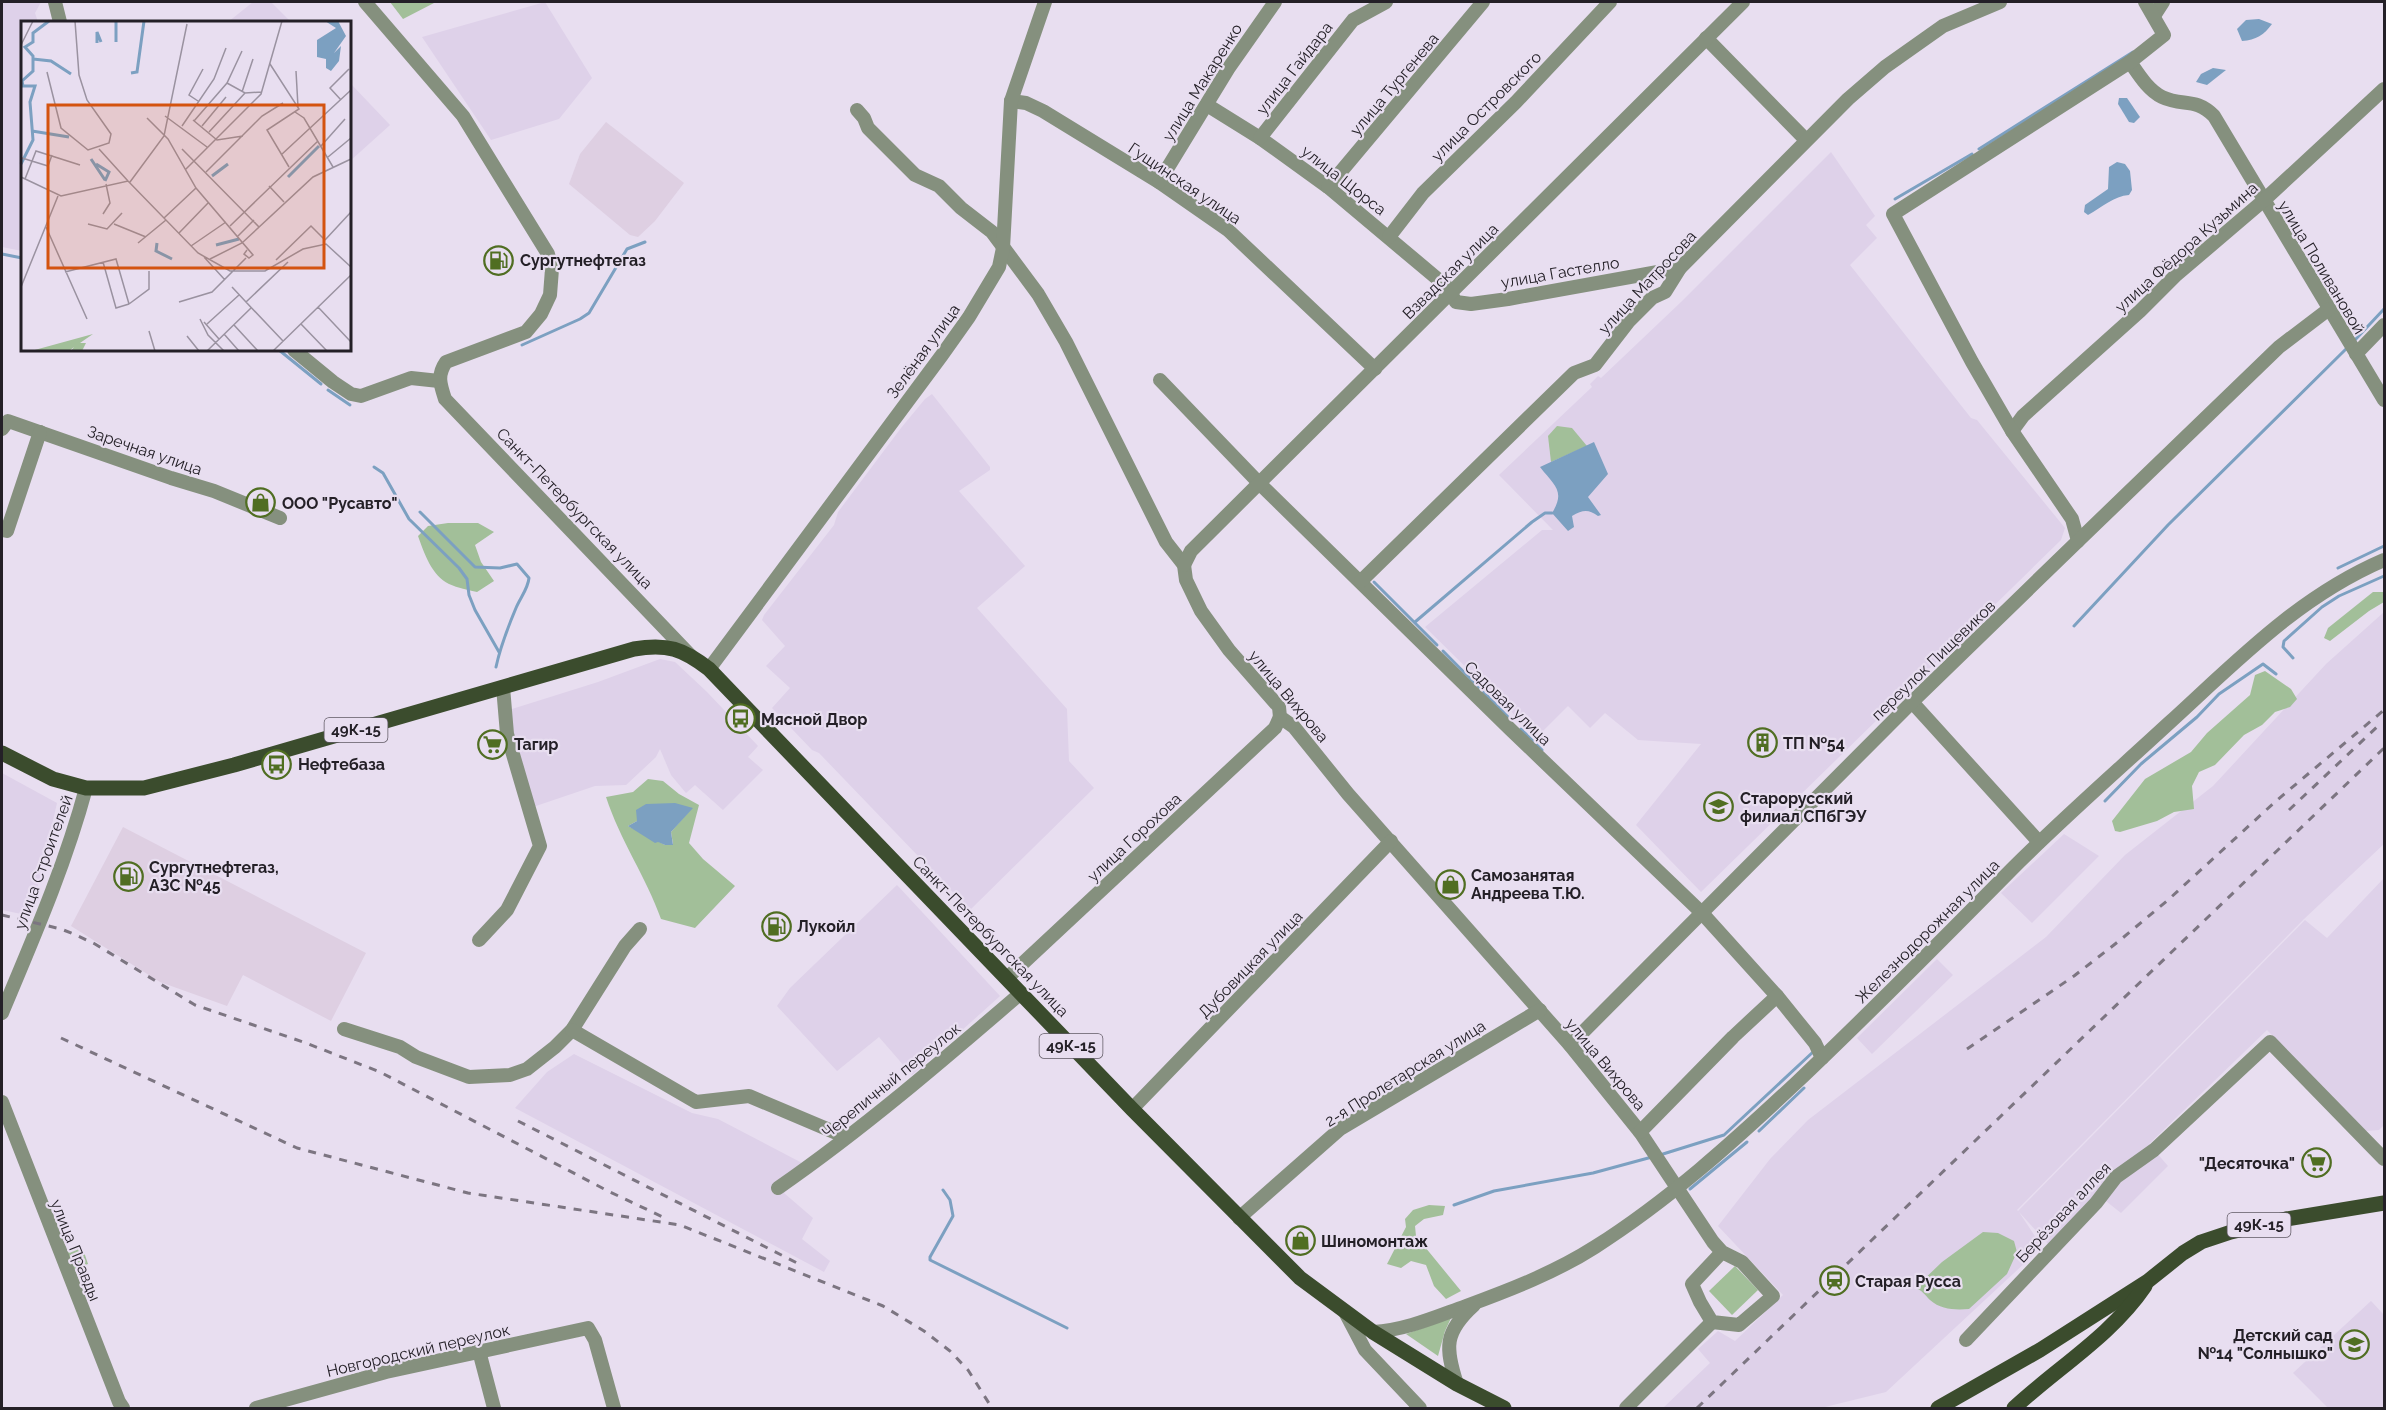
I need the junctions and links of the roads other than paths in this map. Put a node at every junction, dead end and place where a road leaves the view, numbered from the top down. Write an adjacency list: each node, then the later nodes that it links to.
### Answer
1 (55, 2): 13 (street)
2 (365, 2): 35 (street)
3 (1045, 2): 17 (street, Зелёная улица)
4 (1275, 2): 18 (street, улица Макаренко)
5 (1386, 2): 20 (street, улица Гайдара)
6 (1483, 2): 23 (street, улица Тургенева)
7 (1610, 2): 25 (street, улица Островского)
8 (1743, 2): 14 (street, Взвадская улица)
9 (2000, 2): 21 (street, улица Матросова)
10 (2145, 2): 12 (street)
11 (2163, 2): 12 (street)
12 (2154, 16): 15 (street)
13 (60, 21)
14 (1706, 38): 21 (street); 28 (street, Взвадская улица)
15 (2130, 62): 24 (street, улица Поливановой); 38 (street)
16 (2385, 89): 24 (street, улица Фёдора Кузьмина)
17 (1011, 101): 22 (street, Гущинская улица); 26 (street, Зелёная улица)
18 (1207, 105): 20 (street, улица Щорса); 22 (street, улица Макаренко)
19 (857, 110): 26 (street, улица Вихрова)
20 (1260, 138): 23 (street, улица Щорса)
21 (1806, 140): 27 (street, улица Матросова)
22 (1159, 182): 33 (street, Гущинская улица)
23 (1328, 187): 25 (street, улица Щорса)
24 (2263, 201): 29 (street, улица Поливановой); 38 (street, улица Фёдора Кузьмина)
25 (1389, 237): 28 (street, улица Щорса)
26 (1003, 248): 45 (street, улица Вихрова); 48 (street, Зелёная улица)
27 (1680, 268): 28 (street, улица Гастелло); 46 (street, улица Матросова)
28 (1450, 294): 33 (street, Взвадская улица)
29 (2329, 309): 32 (street, улица Поливановой); 43 (street, переулок Пищевиков)
30 (2385, 325): 32 (street)
31 (295, 351): 35 (street)
32 (2356, 354): 36 (street, улица Поливановой)
33 (1375, 369): 40 (street, Взвадская улица)
34 (1160, 380): 40 (street, Садовая улица)
35 (439, 381): 47 (street, Санкт-Петербургская улица)
36 (2385, 400)
37 (2, 429): 39 (street, Заречная улица)
38 (2012, 431): 43 (street)
39 (40, 432): 41 (street, Заречная улица); 42 (street)
40 (1259, 483): 45 (street, Взвадская улица); 46 (street, Садовая улица)
41 (280, 518)
42 (2, 530)
43 (2078, 541): 50 (street, переулок Пищевиков)
44 (2385, 560): 55 (street, Железнодорожная улица)
45 (1184, 565): 51 (street, улица Вихрова)
46 (1362, 581): 56 (street, Садовая улица)
47 (691, 656): 48 (main road, 49К-15); 49 (main road, 49К-15)
48 (709, 669): 59 (main road, Санкт-Петербургская улица / 49К-15)
49 (503, 687): 53 (main road, 49К-15); 58 (street)
50 (1912, 702): 55 (street); 56 (street, переулок Пищевиков)
51 (1280, 717): 54 (street, улица Вихрова); 59 (street, улица Горохова)
52 (2, 753): 53 (main road, 49К-15)
53 (86, 788): 63 (street, улица Строителей)
54 (1391, 841): 62 (street, улица Вихрова); 69 (street, Дубовицкая улица)
55 (2039, 842): 67 (street, Железнодорожная улица)
56 (1702, 913): 61 (street, Садовая улица); 66 (street, переулок Пищевиков)
57 (640, 929): 65 (street)
58 (479, 939)
59 (1007, 978): 60 (main road, Санкт-Петербургская улица / 49К-15)
60 (1021, 993): 69 (main road, Санкт-Петербургская улица / 49К-15); 71 (street, Черепичный переулок)
61 (1777, 996): 67 (street, Садовая улица); 70 (street)
62 (1540, 1010): 66 (street, улица Вихрова); 76 (street, 2-я Пролетарская улица)
63 (2, 1013)
64 (344, 1029): 65 (street)
65 (572, 1030): 71 (street)
66 (1570, 1045): 70 (street, улица Вихрова)
67 (1822, 1058): 74 (street, Железнодорожная улица)
68 (2, 1102): 88 (street, улица Правды)
69 (1132, 1109): 76 (main road, Санкт-Петербургская улица / 49К-15)
70 (1640, 1132): 74 (street, улица Вихрова)
71 (846, 1137): 73 (street, Черепичный переулок)
72 (2385, 1160): 83 (street, Берёзовая аллея)
73 (778, 1188)
74 (1677, 1189): 77 (street, улица Вихрова); 79 (street, Железнодорожная улица)
75 (2385, 1203): 78 (main road, 49К-15)
76 (1239, 1218): 80 (main road, Санкт-Петербургская улица / 49К-15)
77 (1722, 1252): 81 (street); 81 (street)
78 (2148, 1281): 84 (main road, 49К-15); 86 (main road)
79 (1478, 1302): 82 (street, Железнодорожная улица); 87 (street)
80 (1345, 1312): 82 (main road, 49К-15); 92 (street, Санкт-Петербургская улица)
81 (1712, 1322): 94 (street)
82 (1373, 1332): 87 (main road, 49К-15)
83 (1966, 1340)
84 (2040, 1350): 86 (main road); 95 (main road, 49К-15)
85 (479, 1352): 89 (street, Новгородский переулок); 90 (street); 91 (street, Новгородский переулок)
86 (2048, 1377): 96 (main road)
87 (1457, 1384): 93 (main road, 49К-15)
88 (123, 1408)
89 (256, 1408)
90 (494, 1408)
91 (614, 1408)
92 (1420, 1408)
93 (1504, 1408)
94 (1626, 1408)
95 (1938, 1408)
96 (2014, 1408)

